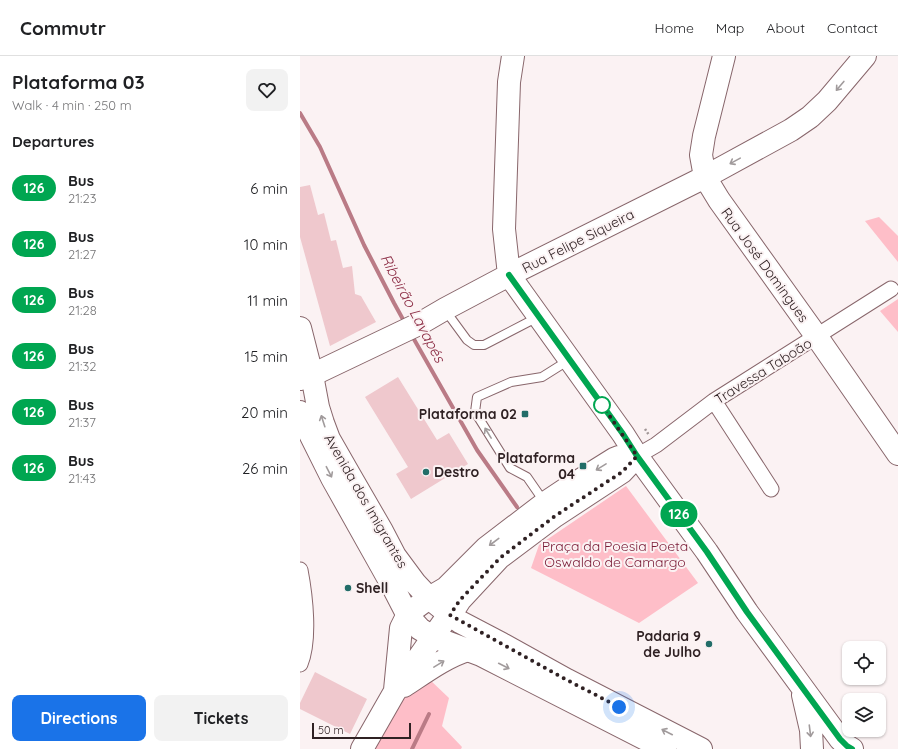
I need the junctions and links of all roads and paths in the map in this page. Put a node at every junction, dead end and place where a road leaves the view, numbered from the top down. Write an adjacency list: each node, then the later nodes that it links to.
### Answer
1 (512, 56): 5 (main road)
2 (724, 56): 4 (main road, Rua José Domingues)
3 (864, 56): 4 (main road, Rua Felipe Siqueira, one-way to 4)
4 (705, 177): 5 (main road, Rua Felipe Siqueira); 10 (main road, Rua José Domingues)
5 (509, 275): 7 (main road, Rua Felipe Siqueira); 8 (main road)
6 (892, 289): 10 (street, Travessa Taboão)
7 (445, 310): 8 (lane); 12 (main road, Rua Felipe Siqueira)
8 (538, 317): 11 (main road)
9 (300, 328): 12 (main road, Avenida dos Imigrantes)
10 (817, 337): 13 (street, Travessa Taboão); 15 (main road, Rua José Domingues)
11 (569, 360): 16 (main road); 18 (lane, one-way to 11)
12 (306, 377): 20 (main road, Avenida dos Imigrantes, one-way to 12)
13 (714, 401): 16 (street, Travessa Taboão); 17 (street)
14 (300, 412): 22 (main road, Avenida dos Imigrantes, one-way to 22)
15 (898, 454)
16 (637, 456): 18 (main road); 26 (main road)
17 (771, 489)
18 (550, 510): 20 (main road, one-way to 20); 21 (main road)
19 (300, 570): 25 (street)
20 (429, 598): 21 (main road, Avenida dos Imigrantes); 22 (main road)
21 (450, 615): 23 (main road); 30 (main road, Avenida dos Imigrantes, one-way to 21)
22 (408, 616): 23 (main road, Avenida dos Imigrantes); 27 (main road)
23 (432, 637): 24 (main road, Avenida dos Imigrantes); 27 (main road)
24 (468, 650): 27 (main road, one-way to 24); 29 (main road, Avenida dos Imigrantes, one-way to 29)
25 (300, 664)
26 (801, 686): 31 (main road, one-way to 31); 32 (main road)
27 (394, 693): 28 (main road)
28 (362, 749)
29 (665, 749)
30 (701, 749)
31 (812, 749)
32 (852, 749)

